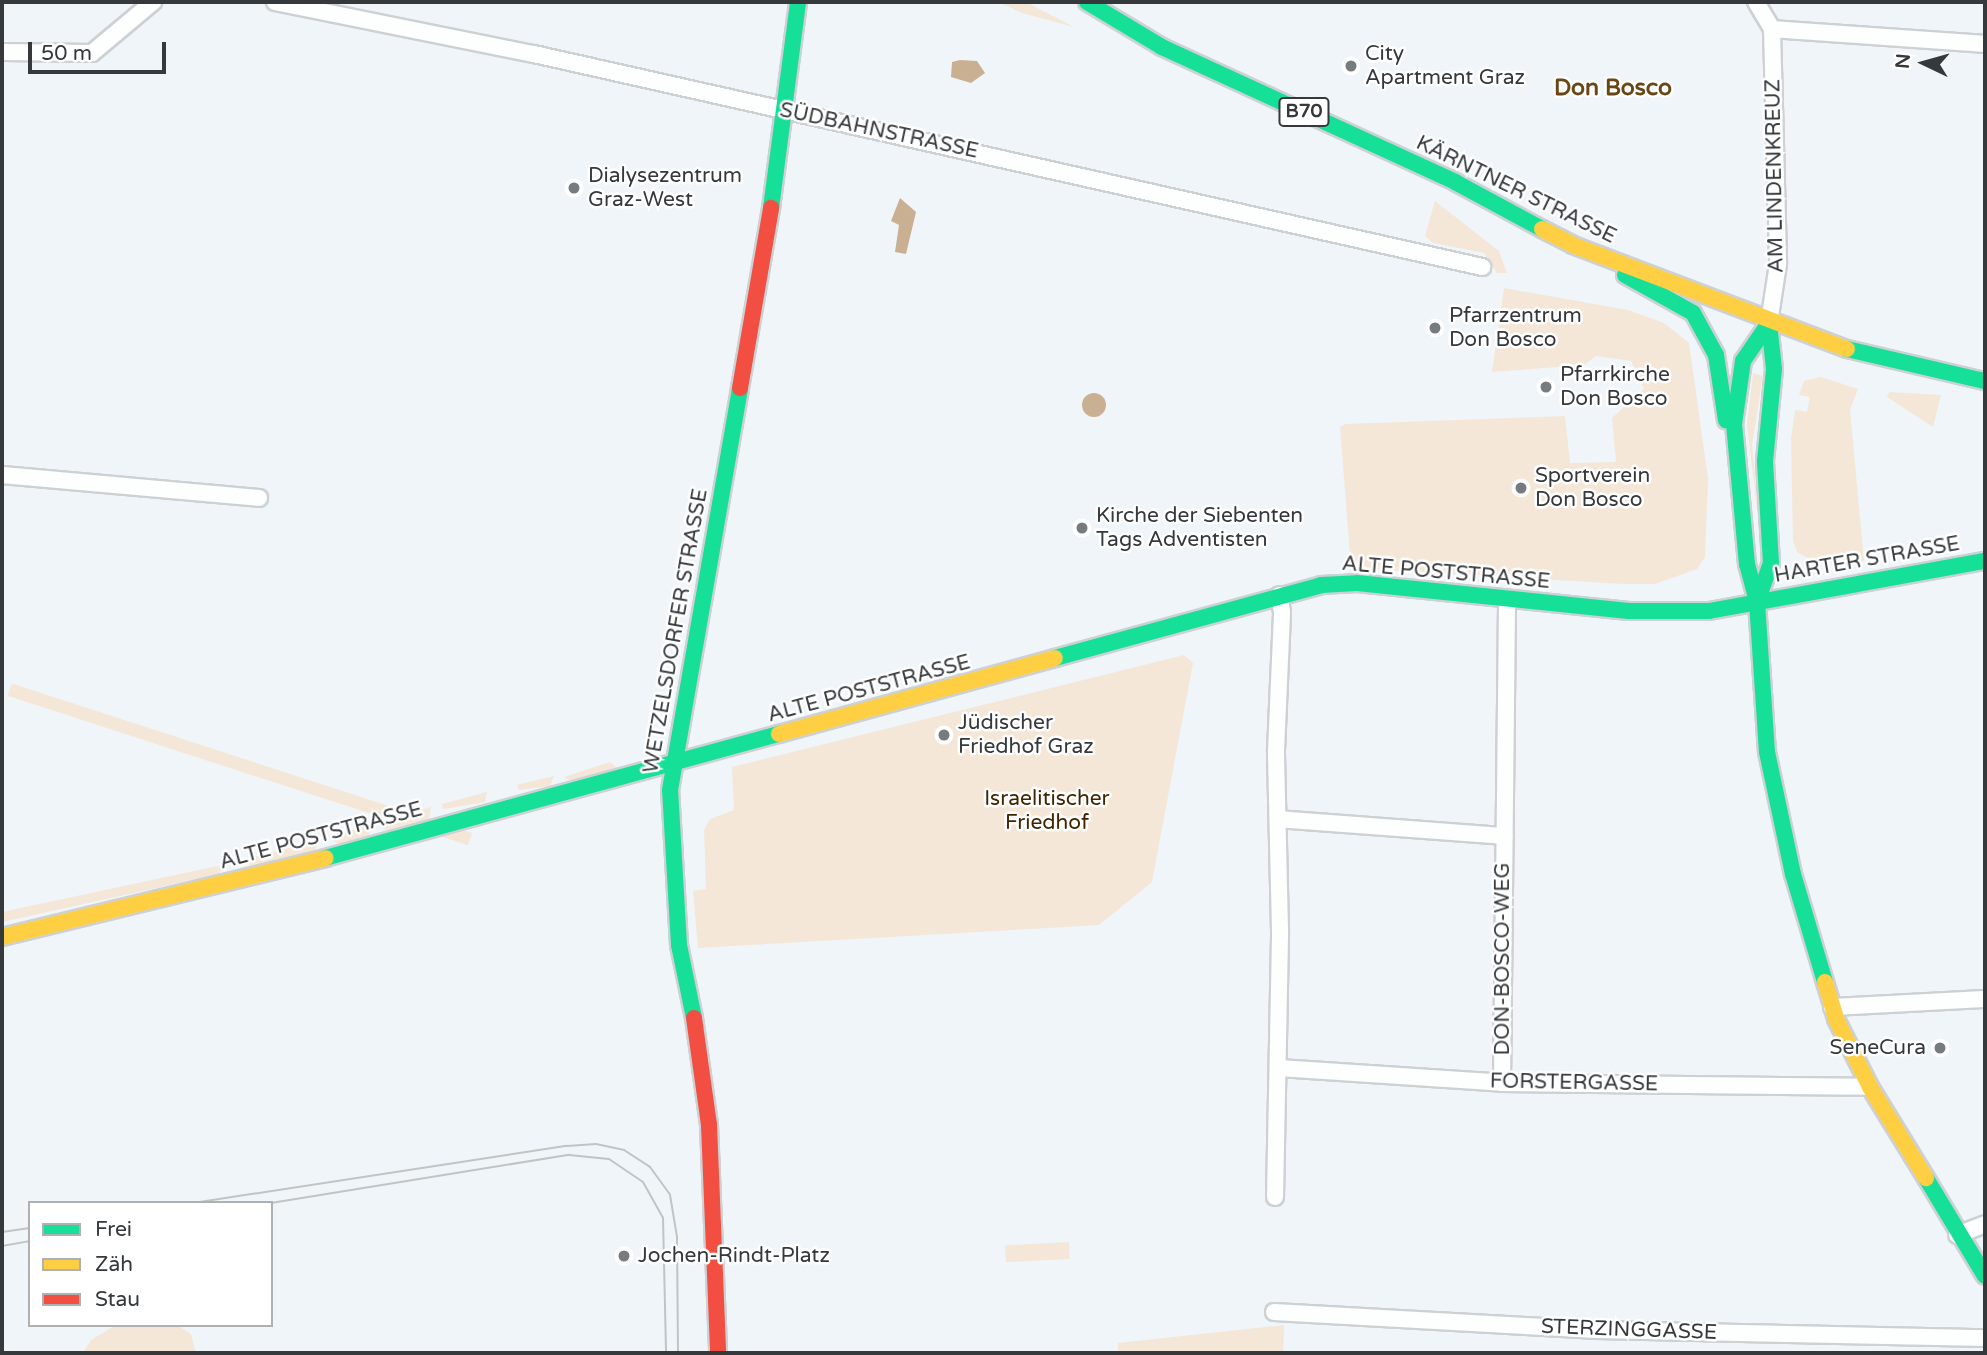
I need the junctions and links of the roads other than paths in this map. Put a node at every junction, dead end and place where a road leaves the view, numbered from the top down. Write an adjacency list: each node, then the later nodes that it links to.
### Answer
1 (153, 2): 8 (street)
2 (275, 2): 9 (street, SÜDBAHNSTRASSE)
3 (798, 2): 9 (main road, WETZELSDORFER STRASSE)
4 (1087, 2): 10 (main road, KÄRNTNER STRASSE / B70)
5 (1756, 2): 6 (street)
6 (1772, 29): 7 (street); 12 (street, AM LINDENKREUZ)
7 (1985, 44)
8 (2, 52)
9 (786, 111): 11 (street, SÜDBAHNSTRASSE); 21 (main road, WETZELSDORFER STRASSE)
10 (1573, 245): 12 (main road, KÄRNTNER STRASSE / B70); 14 (main road)
11 (1482, 267)
12 (1769, 323): 13 (main road, KÄRNTNER STRASSE / B70); 14 (main road); 20 (main road)
13 (1985, 381)
14 (1735, 452): 20 (main road)
15 (2, 475): 16 (street)
16 (259, 498)
17 (1985, 561): 20 (main road, HARTER STRASSE)
18 (1279, 596): 19 (main road, ALTE POSTSTRASSE); 21 (main road, ALTE POSTSTRASSE); 22 (street)
19 (1507, 599): 20 (main road, ALTE POSTSTRASSE); 23 (street, DON-BOSCO-WEG)
20 (1757, 602): 26 (main road)
21 (673, 764): 24 (main road, ALTE POSTSTRASSE); 36 (main road, WETZELSDORFER STRASSE)
22 (1278, 819): 23 (street, DON-BOSCO-WEG); 27 (street)
23 (1504, 836): 28 (street, DON-BOSCO-WEG)
24 (2, 937)
25 (1985, 999): 26 (street)
26 (1832, 1007): 29 (main road)
27 (1279, 1068): 28 (street, FORSTERGASSE); 30 (street)
28 (1502, 1083): 29 (street, FORSTERGASSE)
29 (1870, 1087): 32 (main road)
30 (1275, 1197)
31 (1985, 1224): 32 (street)
32 (1957, 1235): 33 (main road)
33 (1985, 1276)
34 (1274, 1312): 35 (street, STERZINGGASSE)
35 (1985, 1338)
36 (718, 1353)

